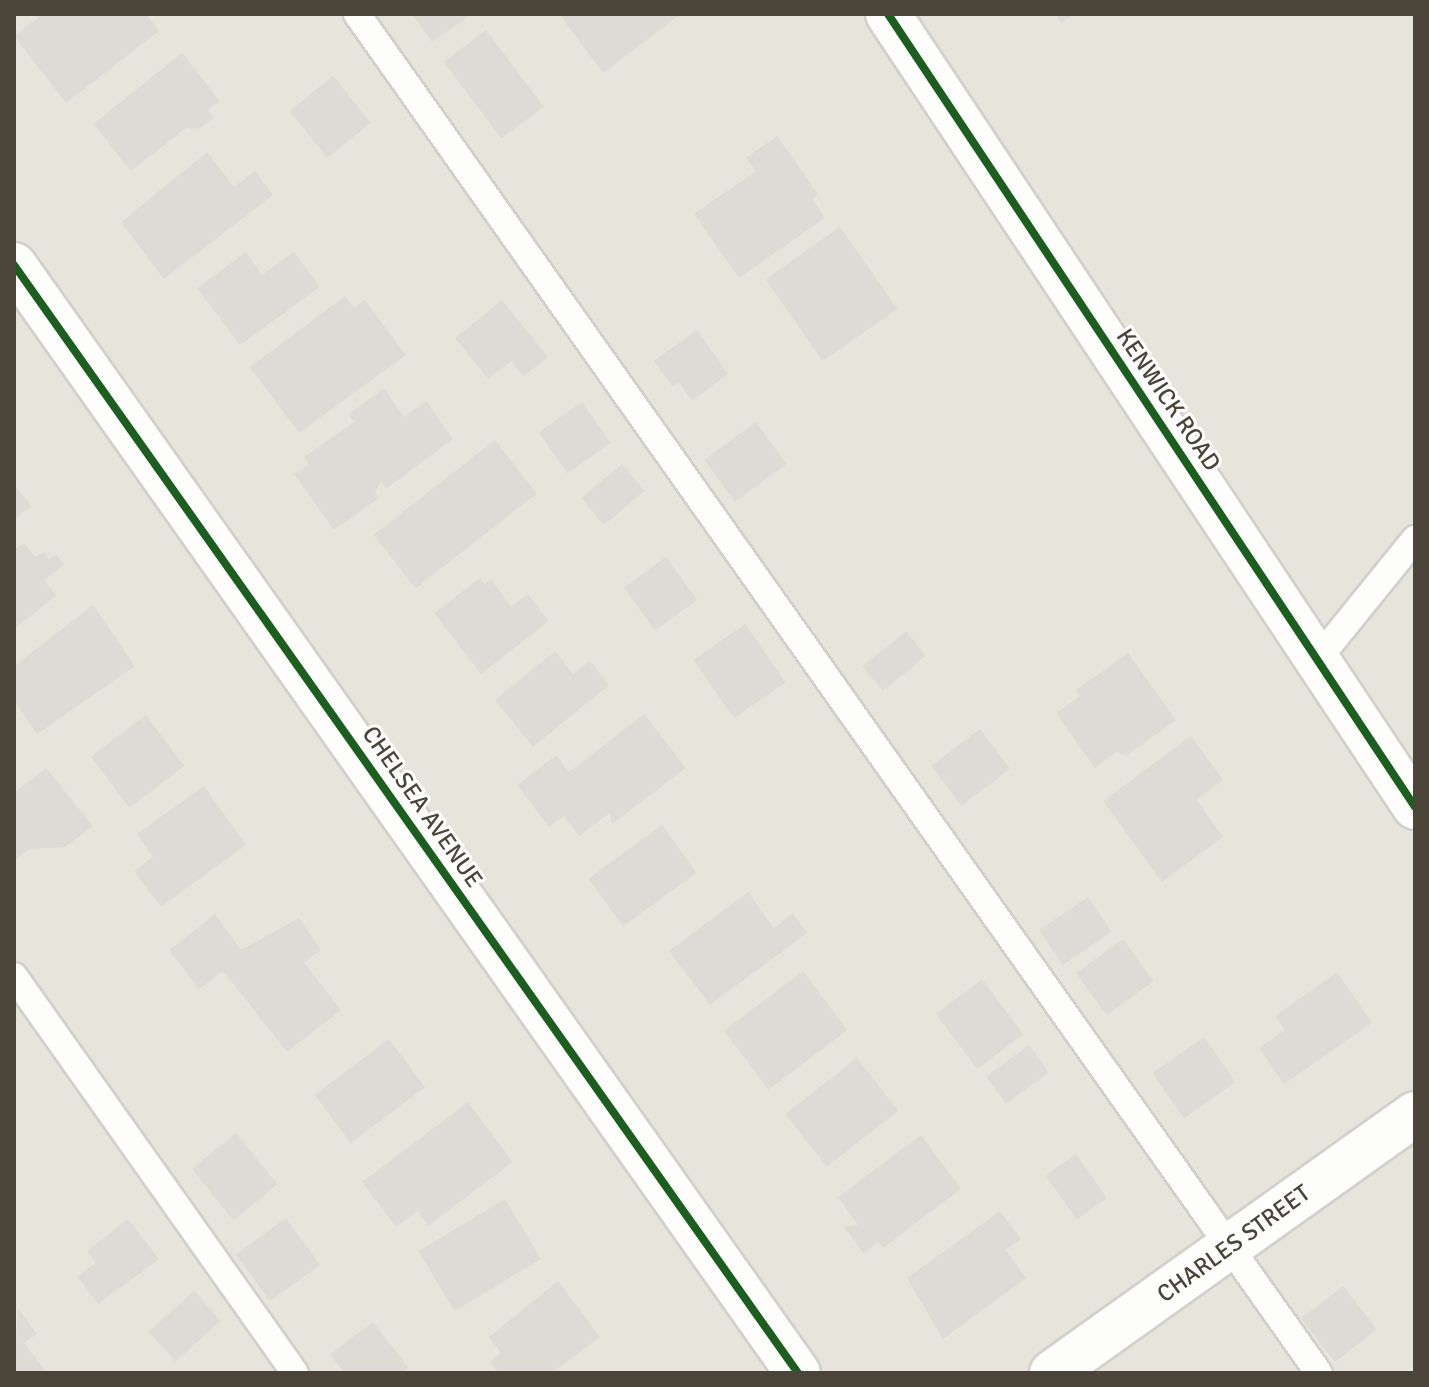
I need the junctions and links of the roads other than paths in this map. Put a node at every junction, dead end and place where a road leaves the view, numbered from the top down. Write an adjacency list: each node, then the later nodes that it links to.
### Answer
1 (357, 14): 9 (lane)
2 (888, 14): 5 (street, KENWICK ROAD)
3 (14, 265): 11 (street, CHELSEA AVENUE)
4 (1415, 539): 5 (lane)
5 (1317, 660): 6 (street, KENWICK ROAD)
6 (1415, 807)
7 (14, 976): 10 (lane)
8 (1415, 1114): 9 (street, CHARLES STREET)
9 (1229, 1247): 12 (street, CHARLES STREET); 13 (lane)
10 (295, 1373)
11 (798, 1373)
12 (1052, 1373)
13 (1319, 1373)

